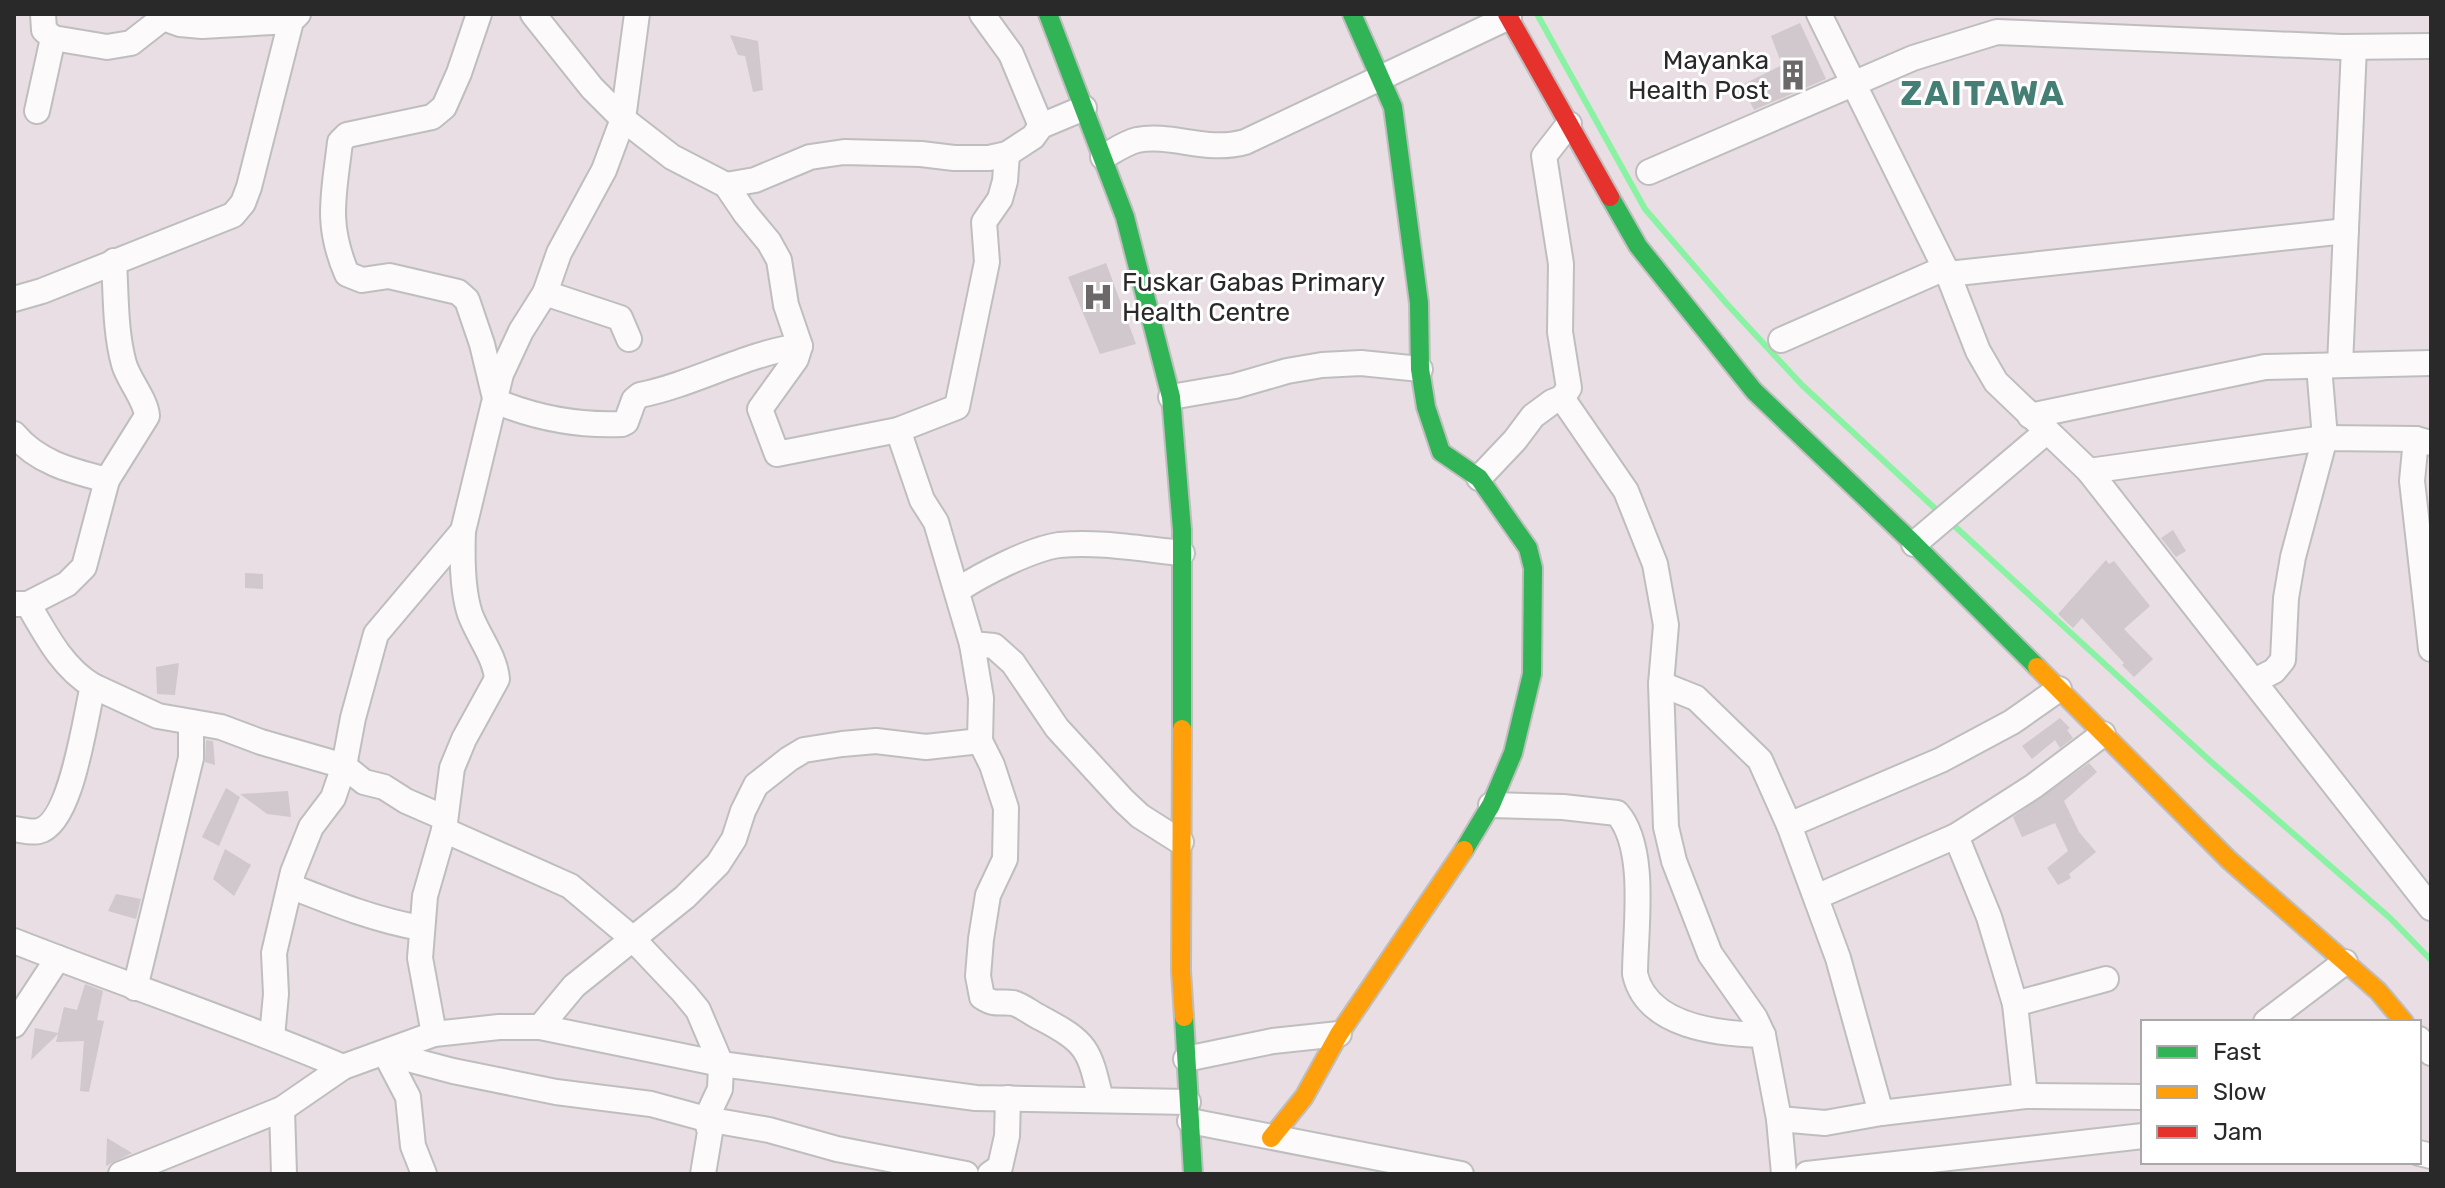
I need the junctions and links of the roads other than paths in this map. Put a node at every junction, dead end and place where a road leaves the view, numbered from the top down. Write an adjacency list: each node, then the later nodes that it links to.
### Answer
1 (43, 14): 13 (street)
2 (479, 14): 40 (street)
3 (533, 14): 20 (street)
4 (637, 14): 20 (street)
5 (982, 14): 22 (street)
6 (1048, 14): 18 (street)
7 (1352, 14): 16 (street)
8 (1819, 14): 17 (street)
9 (170, 16): 11 (street); 13 (street)
10 (1508, 16): 16 (street); 21 (street)
11 (294, 17): 28 (street)
12 (1994, 23): 15 (street); 17 (street)
13 (53, 38): 19 (street)
14 (2431, 46): 15 (street)
15 (2354, 47): 27 (street)
16 (1381, 77): 24 (street); 37 (street)
17 (1854, 83): 25 (street); 29 (street)
18 (1084, 108): 22 (street); 24 (street)
19 (37, 111)
20 (623, 119): 26 (street); 30 (street)
21 (1569, 124): 39 (street); 50 (street)
22 (1041, 126): 23 (street)
23 (1007, 154): 26 (street); 42 (street)
24 (1103, 157): 38 (street)
25 (1649, 172)
26 (726, 185): 34 (street)
27 (2346, 231): 29 (street); 36 (street)
28 (114, 261): 31 (street); 48 (street)
29 (1947, 271): 33 (street); 41 (street)
30 (545, 293): 32 (street); 40 (street)
31 (14, 299)
32 (629, 339)
33 (1781, 340)
34 (800, 346): 40 (street); 42 (street)
35 (2431, 363): 36 (street)
36 (2330, 365): 41 (street); 44 (street)
37 (1420, 369): 38 (street); 47 (street)
38 (1171, 397): 51 (street)
39 (1562, 398): 47 (street); 57 (street)
40 (495, 401): 49 (street)
41 (2038, 424): 46 (street); 50 (street)
42 (898, 430): 52 (street)
43 (14, 434): 48 (street)
44 (2325, 438): 45 (street); 46 (street); 56 (street)
45 (2423, 441): 55 (street)
46 (2089, 471): 56 (street)
47 (1479, 478): 64 (street)
48 (107, 480): 53 (street)
49 (463, 531): 63 (street); 65 (street)
50 (1920, 539): 59 (street)
51 (1182, 553): 52 (street); 69 (street)
52 (958, 590): 54 (street)
53 (21, 604): 58 (street)
54 (972, 644): 62 (street); 69 (street)
55 (2431, 649)
56 (2254, 681): 73 (street)
57 (1661, 684): 66 (street); 88 (street)
58 (93, 686): 60 (street); 67 (street)
59 (2059, 689): 61 (street); 66 (street)
60 (191, 722): 63 (street); 80 (street)
61 (2103, 734): 68 (street); 78 (street)
62 (980, 741): 75 (street); 97 (street)
63 (344, 766): 65 (street); 71 (street)
64 (1491, 805): 87 (street); 88 (street)
65 (445, 824): 74 (street); 75 (street)
66 (1789, 825): 72 (street)
67 (14, 829)
68 (1956, 836): 72 (street); 81 (street)
69 (1181, 842): 91 (street)
70 (2431, 869): 73 (street)
71 (290, 886): 74 (street); 89 (street)
72 (1816, 897): 100 (street)
73 (2424, 899)
74 (421, 928): 86 (street)
75 (632, 938): 85 (street); 92 (street)
76 (14, 941): 77 (street)
77 (58, 958): 80 (street); 84 (street)
78 (2345, 962): 82 (street); 83 (street)
79 (2106, 979): 81 (street)
80 (135, 988): 89 (street)
81 (2015, 1004): 94 (street)
82 (2269, 1020)
83 (2402, 1020)
84 (14, 1025)
85 (540, 1027): 86 (street); 92 (street)
86 (434, 1034): 90 (street)
87 (1339, 1034): 91 (street); 104 (street)
88 (1763, 1035): 102 (street)
89 (272, 1037): 93 (street)
90 (385, 1053): 93 (street); 101 (street); 107 (street)
91 (1186, 1059): 99 (street)
92 (721, 1064): 96 (street); 101 (street)
93 (343, 1067): 98 (street)
94 (2025, 1096): 95 (street); 100 (street)
95 (2141, 1097)
96 (1008, 1098): 97 (street); 110 (street)
97 (1101, 1100): 99 (street)
98 (282, 1109): 105 (street); 106 (street)
99 (1189, 1112): 104 (street); 111 (street)
100 (1881, 1113): 102 (street)
101 (706, 1119): 108 (street); 109 (street)
102 (1779, 1119): 113 (street)
103 (2141, 1136): 114 (street)
104 (1271, 1138): 112 (street)
105 (121, 1174)
106 (284, 1174)
107 (424, 1174)
108 (703, 1174)
109 (966, 1174)
110 (990, 1174)
111 (1193, 1174)
112 (1461, 1174)
113 (1784, 1174)
114 (1807, 1174)

